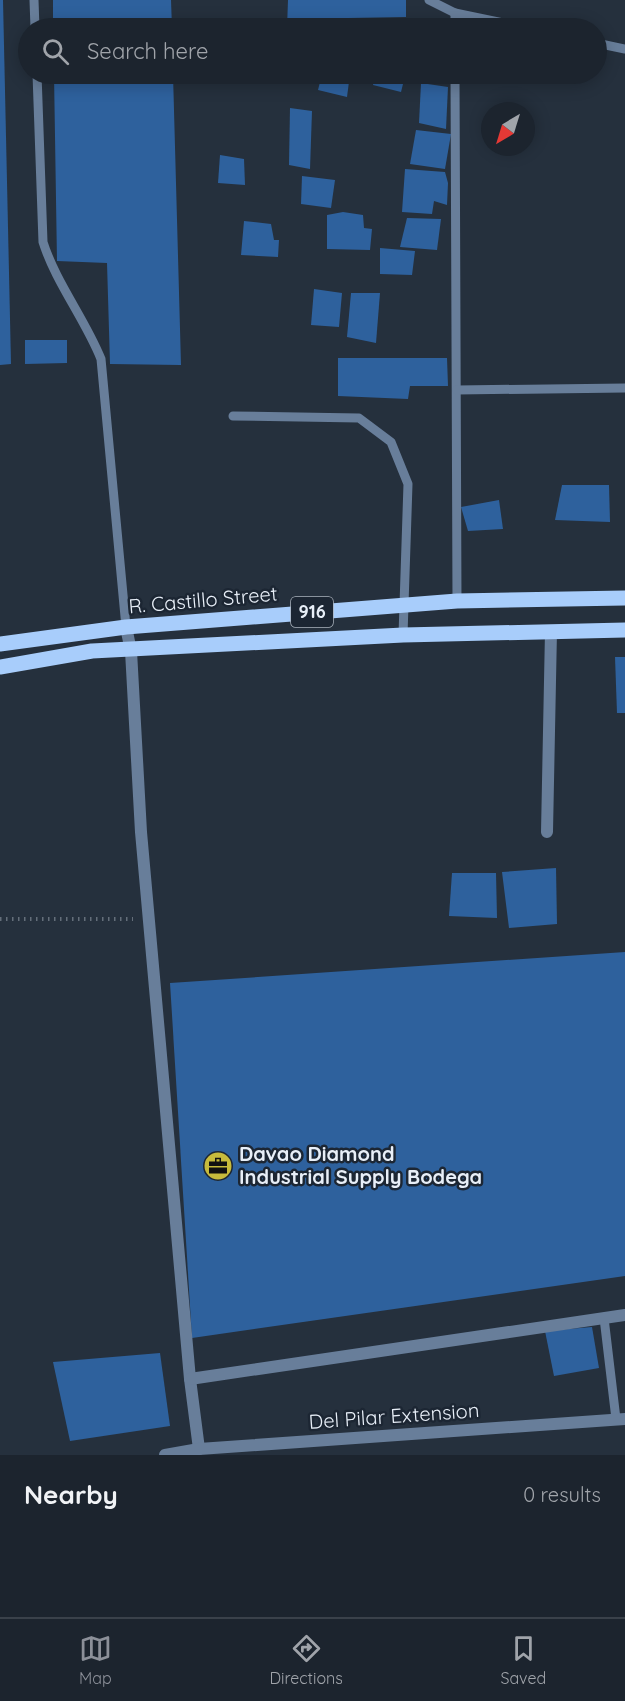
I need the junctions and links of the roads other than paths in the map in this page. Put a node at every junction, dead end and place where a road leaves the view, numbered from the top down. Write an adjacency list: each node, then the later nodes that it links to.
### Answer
1 (34, 0): 4 (lane)
2 (429, 0): 3 (lane)
3 (455, 13): 5 (lane); 6 (lane)
4 (35, 18)
5 (455, 18)
6 (479, 18)
7 (607, 45): 8 (lane)
8 (625, 49)
9 (37, 84): 17 (lane)
10 (456, 84): 12 (lane)
11 (625, 388): 12 (lane)
12 (457, 390): 15 (lane)
13 (233, 416): 16 (lane)
14 (625, 598): 15 (main road, R. Castillo Street / 916)
15 (457, 601): 16 (main road, R. Castillo Street / 916)
16 (403, 605): 17 (main road, R. Castillo Street / 916); 20 (lane)
17 (126, 627): 21 (main road, R. Castillo Street / 916); 22 (street)
18 (625, 630): 19 (main road, 916)
19 (551, 631): 20 (main road, 916); 24 (street)
20 (403, 635): 22 (main road, 916)
21 (0, 644)
22 (131, 651): 23 (main road, 916); 27 (street)
23 (0, 667)
24 (547, 832)
25 (625, 1315): 26 (street)
26 (604, 1318): 27 (street); 28 (lane)
27 (190, 1379): 29 (street)
28 (621, 1419): 29 (street, Del Pilar Extension)
29 (199, 1449): 30 (street, Del Pilar Extension)
30 (165, 1455)

